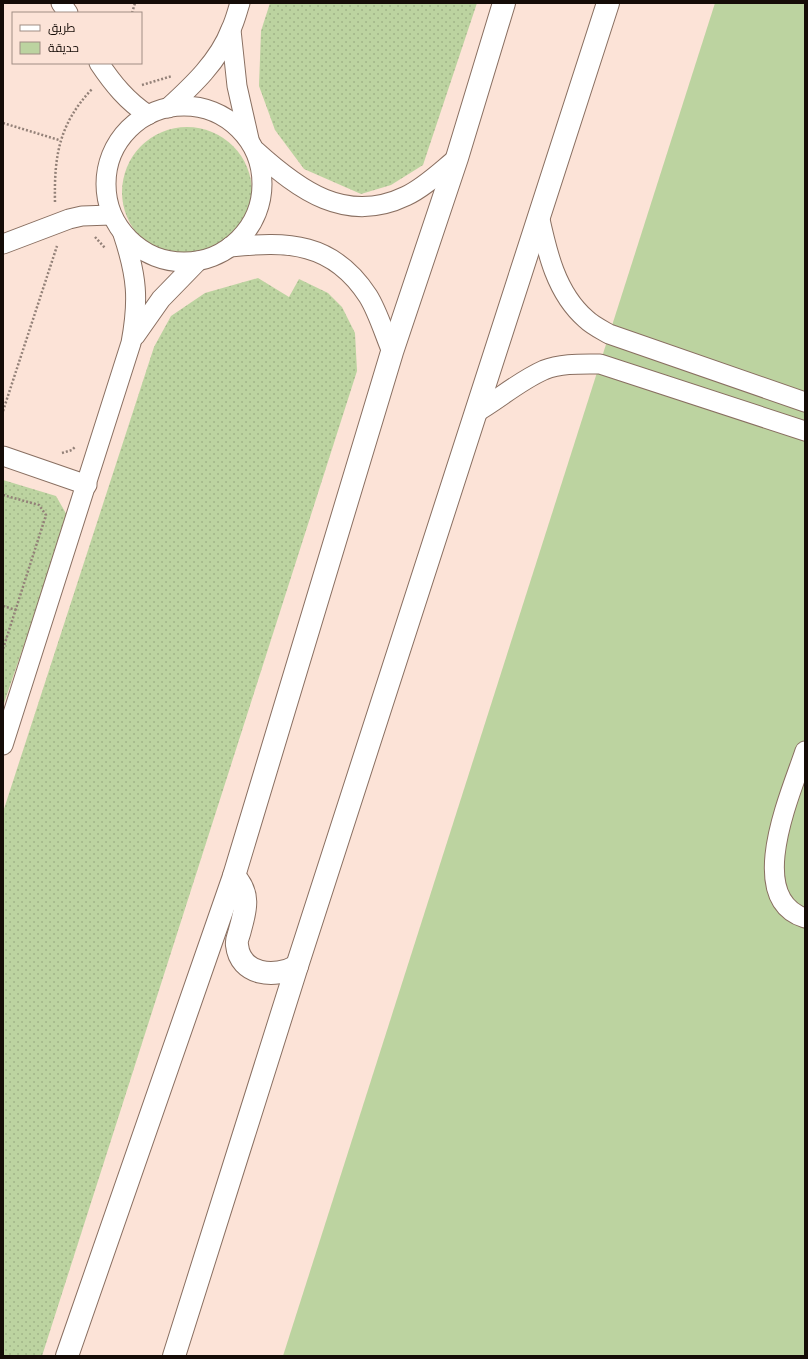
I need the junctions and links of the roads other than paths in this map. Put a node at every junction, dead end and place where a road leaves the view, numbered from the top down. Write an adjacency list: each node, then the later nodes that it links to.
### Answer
1 (61, 3): 5 (street)
2 (240, 3): 6 (street)
3 (504, 3): 11 (street)
4 (608, 3): 13 (street)
5 (67, 12)
6 (231, 30): 8 (street); 10 (street)
7 (100, 64): 9 (street)
8 (168, 108): 9 (street); 10 (street)
9 (148, 115): 12 (street)
10 (252, 145): 11 (street); 16 (street)
11 (457, 158): 19 (street)
12 (111, 215): 14 (street); 15 (street)
13 (539, 215): 20 (street); 21 (street)
14 (123, 234): 17 (street); 18 (street)
15 (3, 244)
16 (230, 247): 17 (street); 19 (street)
17 (198, 261): 18 (street)
18 (131, 342): 24 (street)
19 (392, 352): 27 (street)
20 (805, 402)
21 (475, 413): 22 (street); 29 (street)
22 (805, 431)
23 (3, 456): 24 (street)
24 (87, 485): 25 (street)
25 (3, 745)
26 (805, 751): 28 (street)
27 (234, 876): 29 (street); 30 (street)
28 (805, 918)
29 (297, 966): 31 (street)
30 (67, 1356)
31 (174, 1356)

